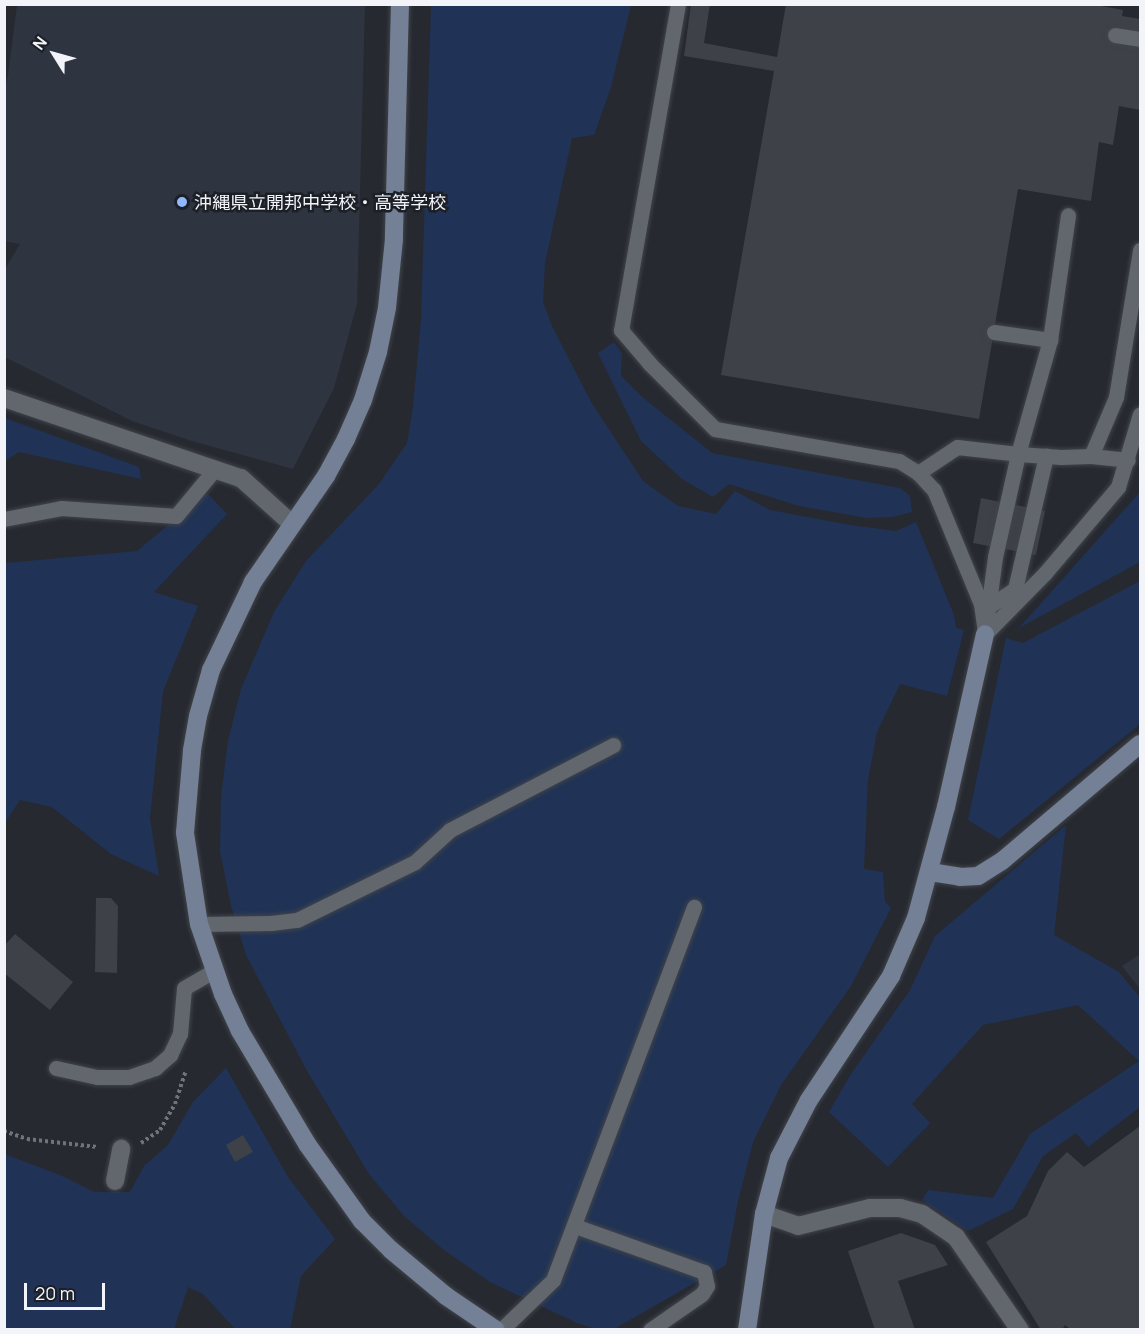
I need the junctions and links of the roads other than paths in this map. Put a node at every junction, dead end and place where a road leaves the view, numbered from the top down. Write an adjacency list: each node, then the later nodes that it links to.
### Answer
1 (400, 4): 18 (street)
2 (678, 4): 16 (lane)
3 (1115, 34): 4 (lane)
4 (1140, 39)
5 (1068, 215): 8 (lane)
6 (1140, 250): 13 (lane)
7 (994, 332): 8 (lane)
8 (1050, 340): 11 (lane)
9 (4, 398): 15 (street)
10 (1140, 414): 14 (lane)
11 (1017, 454): 12 (lane); 16 (lane); 19 (lane)
12 (1046, 456): 13 (lane); 19 (lane)
13 (1092, 456): 14 (lane)
14 (1128, 460): 20 (lane)
15 (214, 470): 17 (lane); 18 (street)
16 (918, 472): 20 (lane)
17 (4, 519)
18 (291, 523): 25 (street)
19 (988, 607): 20 (lane)
20 (985, 634): 23 (street)
21 (1140, 744): 23 (street)
22 (613, 745): 25 (lane)
23 (930, 872): 30 (street)
24 (694, 907): 31 (lane)
25 (199, 924): 26 (street)
26 (214, 971): 27 (lane); 32 (street)
27 (56, 1068)
28 (122, 1149): 29 (street)
29 (115, 1181)
30 (764, 1214): 35 (street); 36 (street)
31 (574, 1226): 33 (lane); 34 (lane)
32 (496, 1329)
33 (501, 1329)
34 (650, 1329)
35 (747, 1329)
36 (1020, 1329)

